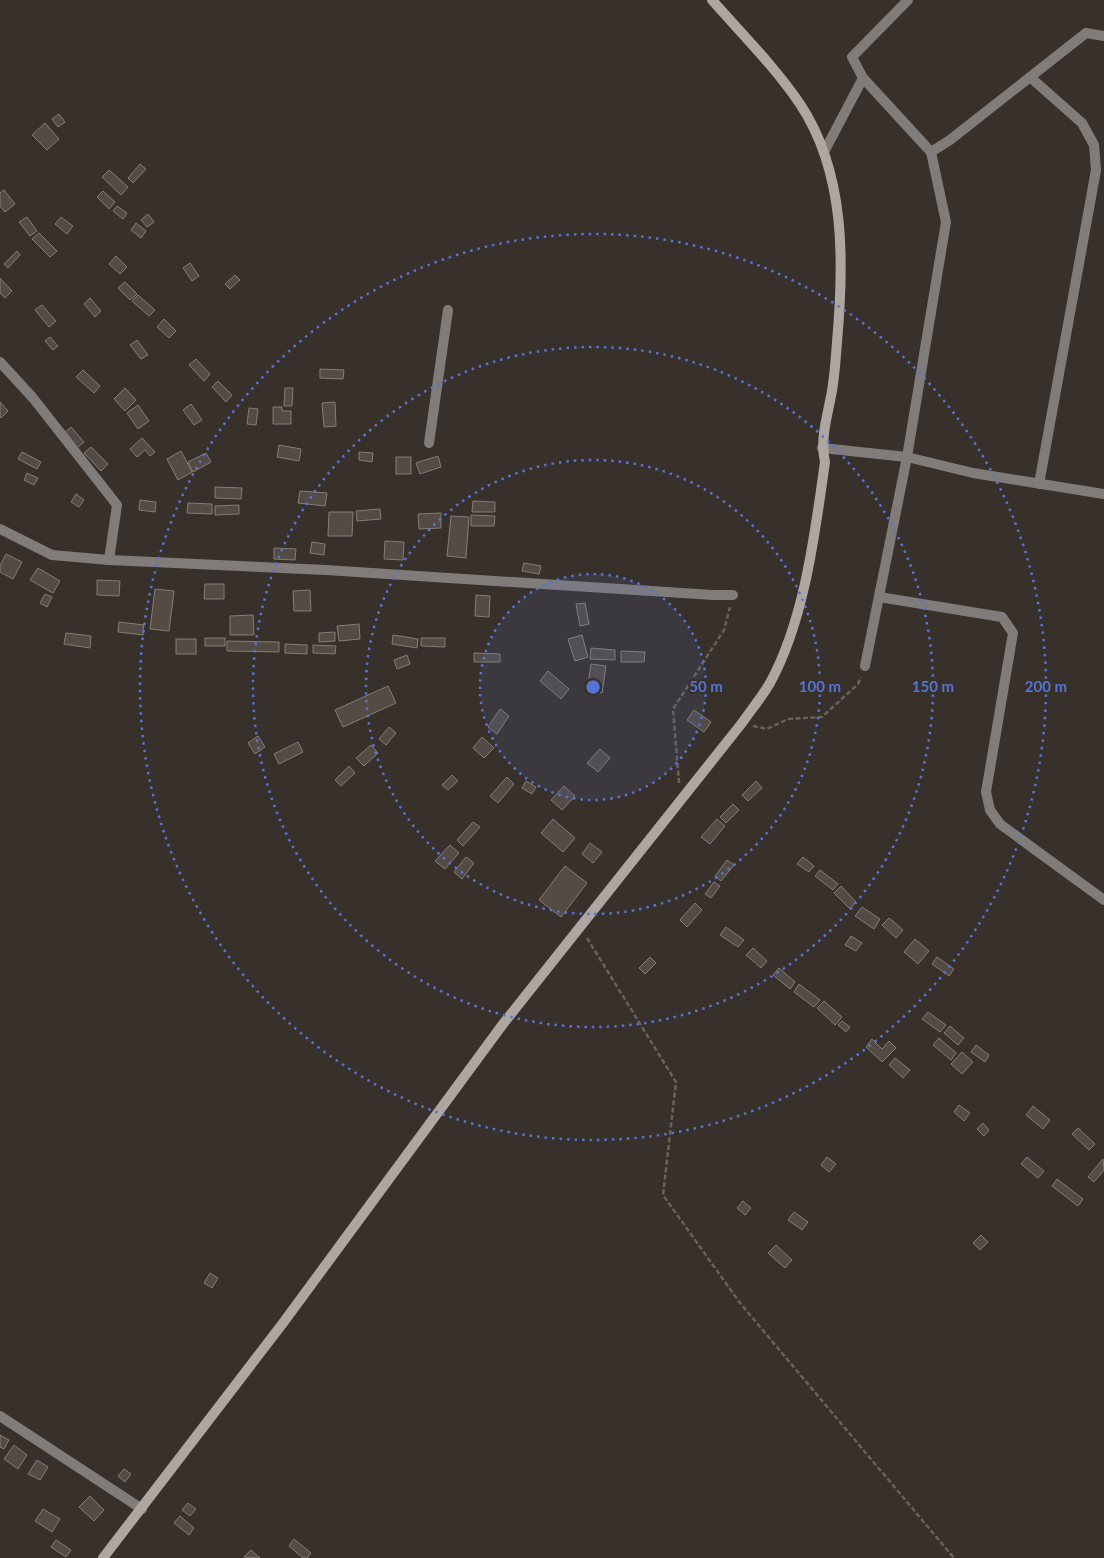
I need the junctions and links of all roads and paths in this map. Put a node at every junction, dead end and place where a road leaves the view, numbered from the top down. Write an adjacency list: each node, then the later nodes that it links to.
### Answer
1 (712, 0): 6 (street)
2 (908, 0): 5 (street)
3 (1104, 36): 4 (street)
4 (1030, 77): 7 (street); 13 (street)
5 (862, 78): 6 (street); 7 (street)
6 (824, 152): 11 (street)
7 (931, 152): 12 (street)
8 (448, 310): 10 (street)
9 (0, 362): 16 (street)
10 (429, 443)
11 (822, 448): 12 (street); 20 (street)
12 (908, 457): 13 (street); 18 (street)
13 (1039, 484): 14 (street)
14 (1104, 494)
15 (0, 529): 16 (street)
16 (109, 560): 17 (street)
17 (733, 595): 21 (path)
18 (879, 597): 19 (street); 22 (street)
19 (865, 666): 20 (path)
20 (742, 724): 21 (street)
21 (682, 799): 23 (street)
22 (1104, 900)
23 (580, 926): 25 (street); 27 (path)
24 (0, 1416): 25 (street)
25 (142, 1510): 26 (street)
26 (103, 1558)
27 (954, 1558)

